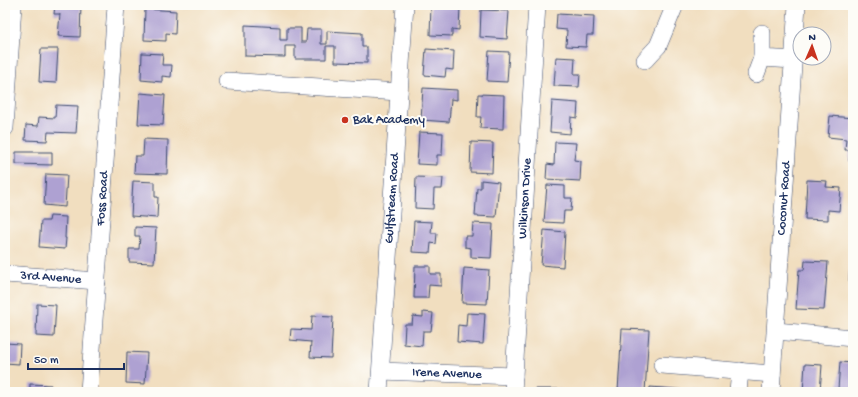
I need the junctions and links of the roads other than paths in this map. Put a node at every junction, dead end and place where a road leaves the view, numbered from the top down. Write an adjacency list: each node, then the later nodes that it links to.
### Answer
1 (13, 5): 7 (street)
2 (116, 5): 19 (street, Foss Road)
3 (405, 5): 16 (street, Gulfstream Road)
4 (537, 5): 26 (street, Wilkinson Drive)
5 (675, 5): 11 (street)
6 (797, 5): 8 (street, Coconut Road)
7 (8, 26): 17 (street)
8 (795, 26)
9 (762, 33): 10 (street)
10 (762, 58): 12 (street); 14 (street)
11 (645, 60)
12 (792, 60)
13 (793, 66): 20 (street, Coconut Road)
14 (756, 74)
15 (227, 81): 16 (street)
16 (399, 92): 23 (street, Gulfstream Road)
17 (5, 128)
18 (5, 274): 19 (street, 3rd Avenue)
19 (97, 281): 27 (street, Foss Road)
20 (776, 331): 21 (street); 25 (street, Coconut Road)
21 (853, 338)
22 (662, 365): 24 (street)
23 (380, 371): 26 (street, Irene Avenue); 28 (street, Gulfstream Road)
24 (740, 371): 25 (street); 29 (street)
25 (772, 374): 30 (street, Coconut Road)
26 (513, 384)
27 (89, 392)
28 (379, 392)
29 (738, 392)
30 (771, 392)

